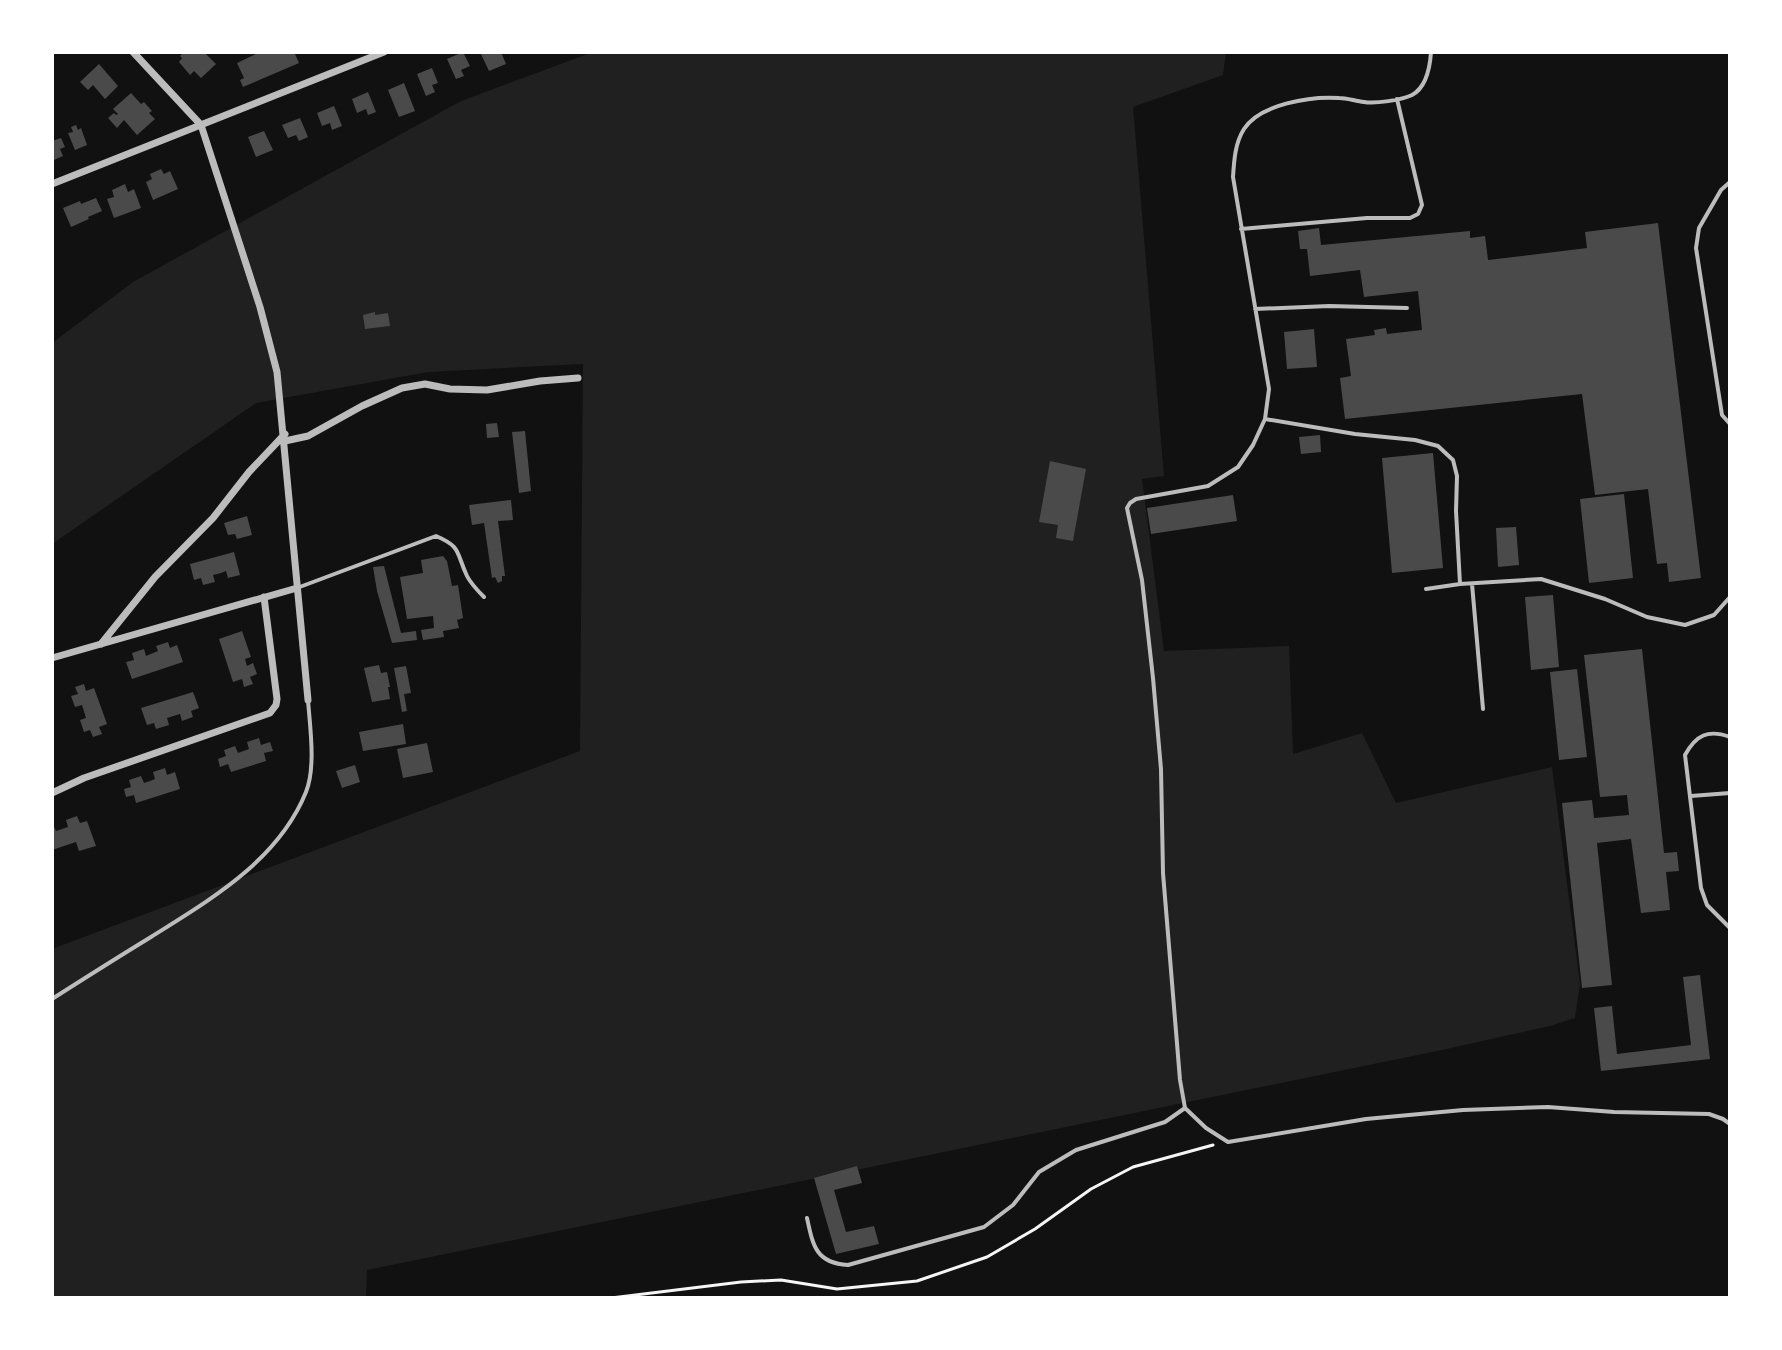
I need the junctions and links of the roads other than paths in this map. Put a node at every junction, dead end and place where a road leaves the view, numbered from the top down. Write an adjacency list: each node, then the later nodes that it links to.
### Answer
1 (133, 52): 5 (street)
2 (384, 52): 5 (street)
3 (1431, 52): 4 (lane)
4 (1397, 99): 8 (lane); 8 (lane)
5 (201, 125): 7 (street); 14 (street)
6 (1730, 182): 13 (lane)
7 (52, 184)
8 (1241, 229): 10 (lane)
9 (1407, 308): 10 (lane)
10 (1255, 309): 12 (lane)
11 (578, 378): 14 (street)
12 (1265, 419): 15 (lane); 32 (lane)
13 (1730, 424)
14 (285, 437): 17 (street); 22 (street)
15 (1460, 584): 16 (lane); 18 (lane)
16 (1472, 584): 21 (lane); 25 (lane)
17 (297, 588): 19 (street); 20 (lane); 24 (street)
18 (1426, 589)
19 (264, 597): 22 (street); 27 (street)
20 (484, 597)
21 (1730, 597)
22 (101, 644): 23 (street)
23 (52, 658)
24 (308, 700): 31 (lane)
25 (1483, 709)
26 (1730, 737): 29 (lane)
27 (52, 793)
28 (1730, 793): 29 (lane)
29 (1691, 796): 30 (lane)
30 (1730, 928)
31 (52, 999)
32 (1185, 1108): 33 (lane); 34 (lane)
33 (1730, 1124)
34 (807, 1218)

